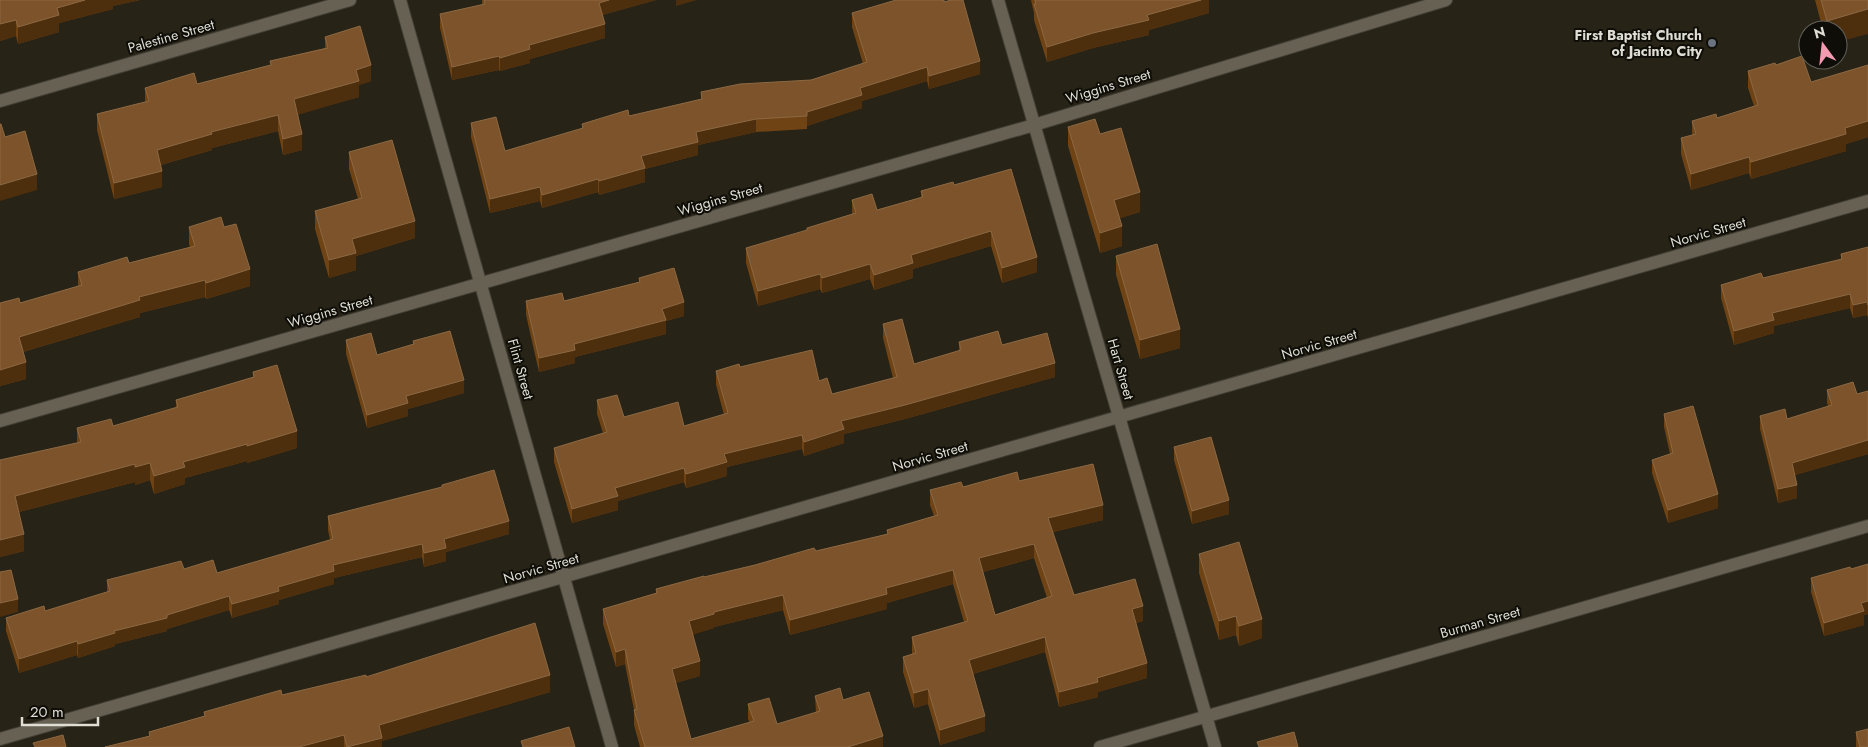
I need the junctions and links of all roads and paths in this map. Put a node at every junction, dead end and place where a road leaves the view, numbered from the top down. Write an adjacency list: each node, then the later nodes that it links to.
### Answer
1 (350, 0): 5 (street, Palestine Street)
2 (400, 0): 8 (street, Flint Street)
3 (998, 0): 6 (street, Hart Street)
4 (1446, 0): 6 (street, Wiggins Street)
5 (0, 101)
6 (1034, 125): 8 (street, Wiggins Street); 9 (street, Hart Street)
7 (1868, 202): 9 (street, Norvic Street)
8 (481, 283): 10 (street, Wiggins Street); 12 (street, Flint Street)
9 (1119, 417): 12 (street, Norvic Street); 13 (street, Hart Street)
10 (0, 421)
11 (1868, 526): 13 (street, Burman Street)
12 (564, 577): 14 (street, Norvic Street); 15 (street, Flint Street)
13 (1206, 717): 16 (street, Burman Street); 17 (street, Hart Street)
14 (0, 740)
15 (612, 747)
16 (1100, 747)
17 (1215, 747)

